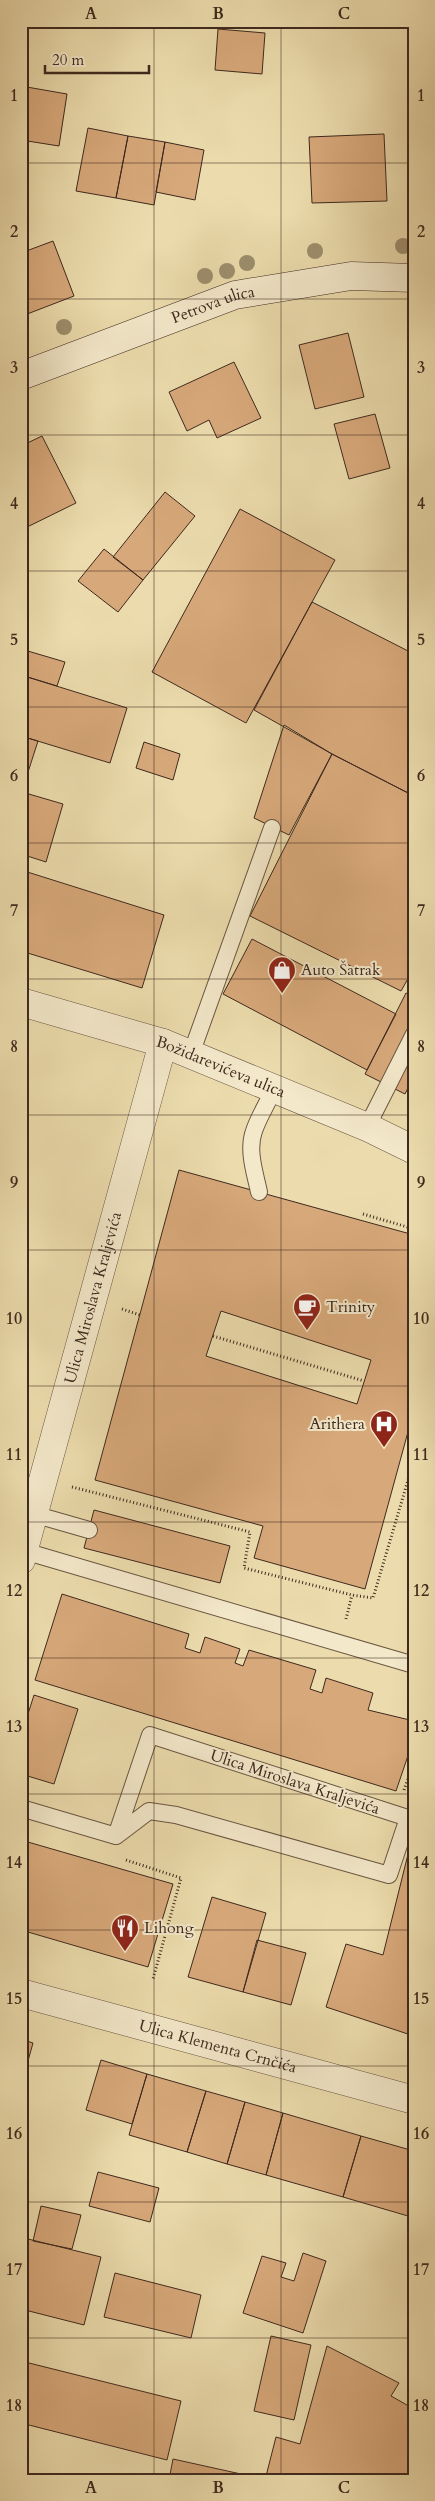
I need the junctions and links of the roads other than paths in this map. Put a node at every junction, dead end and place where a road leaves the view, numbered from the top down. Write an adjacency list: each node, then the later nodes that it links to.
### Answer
1 (414, 278): 2 (street, Petrova ulica)
2 (21, 376)
3 (272, 828): 7 (lane)
4 (21, 1002): 6 (street, Božidarevićeva ulica)
5 (414, 1034): 9 (lane)
6 (163, 1043): 7 (street, Božidarevićeva ulica); 12 (street, Ulica Miroslava Kraljevića)
7 (191, 1054): 8 (street, Božidarevićeva ulica)
8 (274, 1088): 9 (street, Božidarevićeva ulica); 11 (lane)
9 (367, 1127): 10 (street, Božidarevićeva ulica)
10 (414, 1150)
11 (259, 1192)
12 (33, 1514): 13 (lane); 14 (street, Ulica Miroslava Kraljevića)
13 (89, 1530)
14 (22, 1554): 15 (lane, Ulica Miroslava Kraljevića)
15 (414, 1666)
16 (21, 1808): 18 (lane)
17 (411, 1817): 18 (lane, Ulica Miroslava Kraljevića); 18 (lane, Ulica Miroslava Kraljevića)
18 (116, 1836)
19 (21, 1993): 20 (street, Ulica Klementa Crnčića)
20 (414, 2100)

